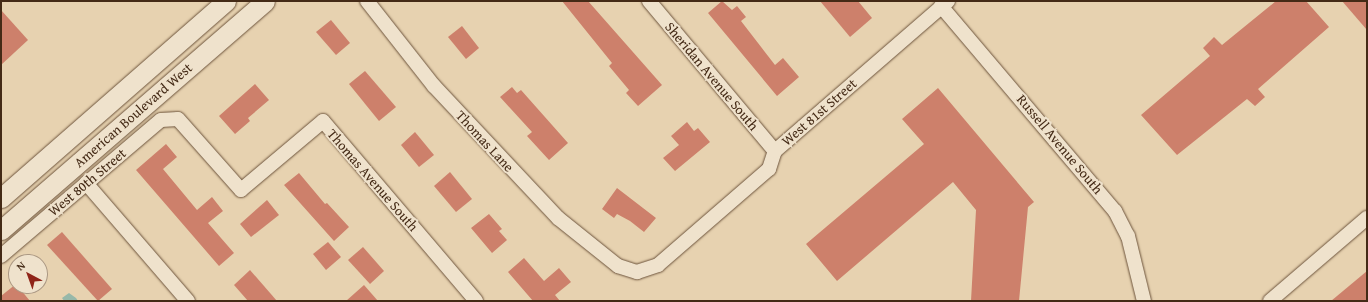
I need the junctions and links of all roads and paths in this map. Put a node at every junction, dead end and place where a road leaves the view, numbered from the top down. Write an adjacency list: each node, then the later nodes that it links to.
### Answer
1 (226, 1): 6 (main road, American Boulevard West)
2 (265, 1): 7 (main road, American Boulevard West)
3 (367, 1): 15 (street, Thomas Lane)
4 (649, 1): 9 (street, Sheridan Avenue South)
5 (938, 5): 9 (street, West 81st Street); 18 (street, Russell Avenue South)
6 (149, 68): 7 (main road); 11 (main road, American Boulevard West)
7 (166, 87): 13 (main road, American Boulevard West)
8 (178, 119): 10 (street, West 80th Street); 17 (street, Thomas Avenue South)
9 (775, 151): 15 (street, West 81st Street)
10 (86, 183): 14 (street, West 80th Street); 16 (street)
11 (1, 198)
12 (1367, 218): 19 (street)
13 (1, 230)
14 (1, 256)
15 (618, 266)
16 (188, 301)
17 (476, 301)
18 (1144, 301)
19 (1270, 301)

